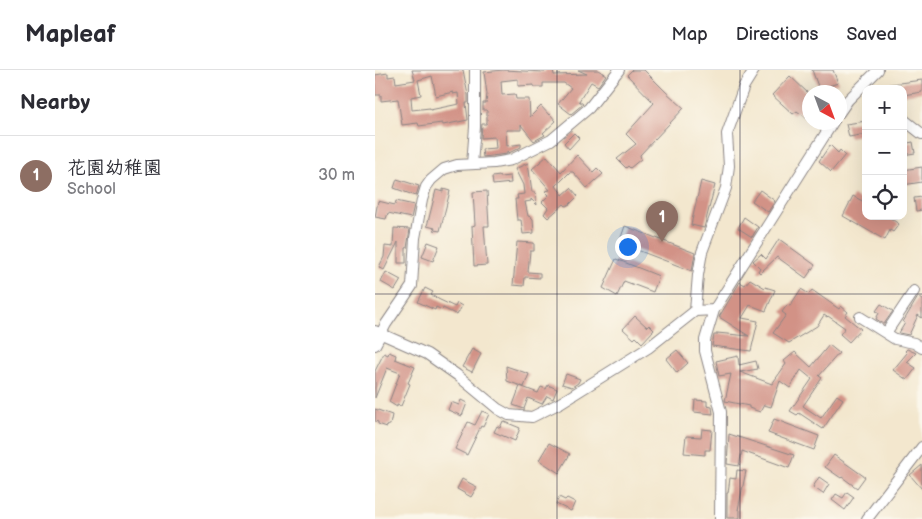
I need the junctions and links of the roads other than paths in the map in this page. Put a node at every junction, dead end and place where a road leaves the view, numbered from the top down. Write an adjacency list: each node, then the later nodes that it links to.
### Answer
1 (475, 70): 11 (street)
2 (619, 70): 11 (street)
3 (754, 70): 14 (street)
4 (878, 70): 5 (street)
5 (865, 85)
6 (862, 88): 7 (street)
7 (847, 101)
8 (907, 122): 10 (street)
9 (828, 130): 13 (street)
10 (922, 134)
11 (473, 164): 16 (street)
12 (914, 291): 17 (street)
13 (714, 310): 14 (street); 21 (street)
14 (695, 311): 16 (street)
15 (860, 318): 17 (street)
16 (378, 333): 18 (street)
17 (886, 333): 19 (street)
18 (375, 345)
19 (922, 348)
20 (922, 447): 22 (street)
21 (720, 519)
22 (867, 519)

